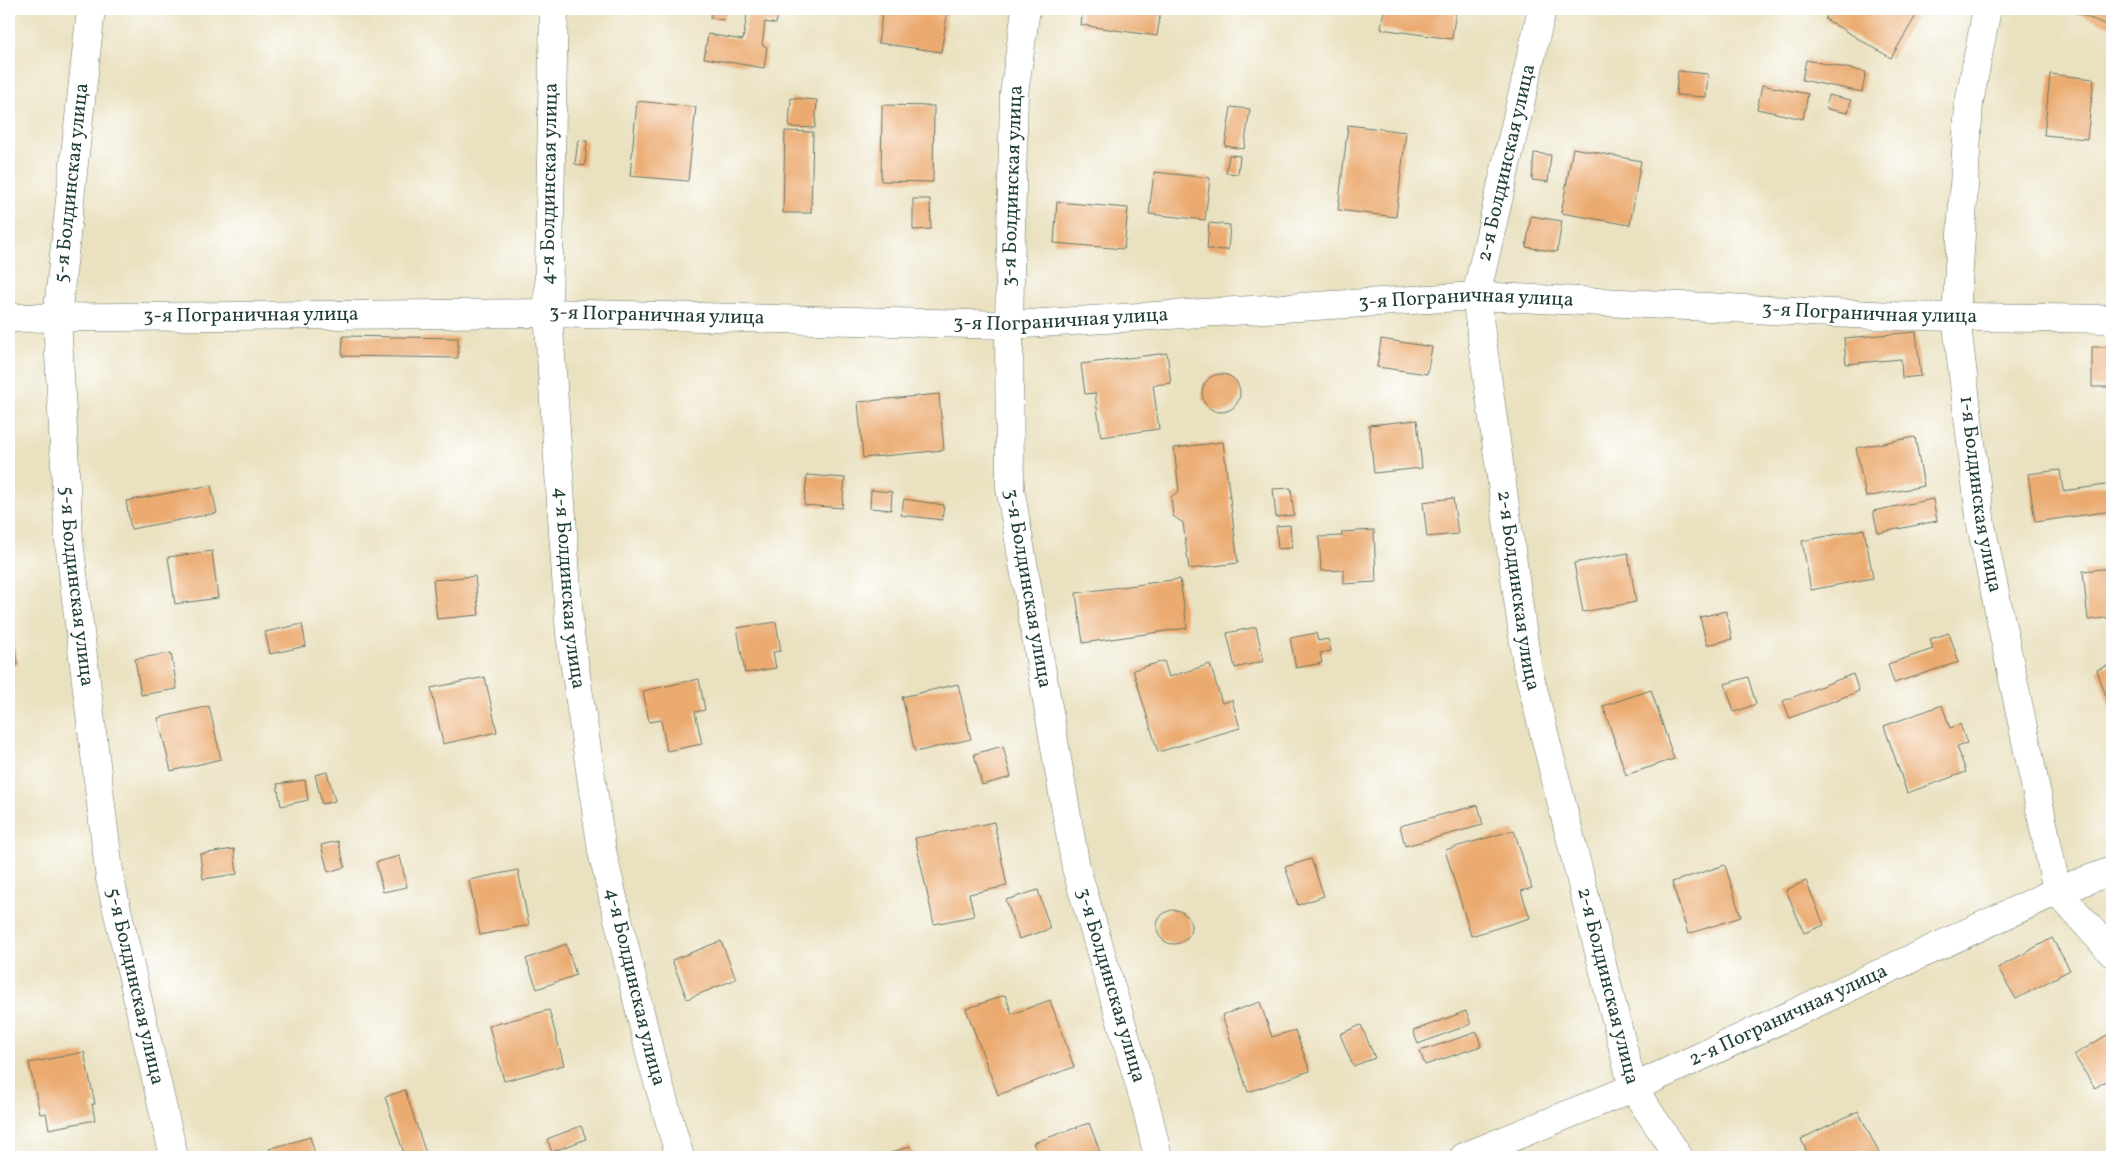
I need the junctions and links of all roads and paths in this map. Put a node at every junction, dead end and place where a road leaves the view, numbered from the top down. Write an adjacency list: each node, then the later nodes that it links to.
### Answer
1 (91, 9): 10 (street, 5-я Болдинская улица)
2 (554, 9): 7 (street, 4-я Болдинская улица)
3 (1026, 9): 12 (street, 3-я Болдинская улица)
4 (1542, 9): 6 (street, 2-я Болдинская улица)
5 (1988, 9): 8 (street, 1-я Болдинская улица)
6 (1476, 296): 8 (street, 3-я Пограничная улица); 12 (street, 3-я Пограничная улица); 16 (street, 2-я Болдинская улица)
7 (548, 313): 10 (street, 3-я Пограничная улица); 12 (street, 3-я Пограничная улица); 18 (street, 4-я Болдинская улица)
8 (1956, 317): 11 (street, 3-я Пограничная улица); 14 (street, 1-я Болдинская улица)
9 (9, 318): 10 (street, 3-я Пограничная улица)
10 (57, 318): 17 (street, 5-я Болдинская улица)
11 (2112, 319)
12 (1009, 325): 19 (street, 3-я Болдинская улица)
13 (2112, 871): 14 (street, 2-я Пограничная улица)
14 (2057, 892): 15 (street); 16 (street, 2-я Пограничная улица)
15 (2112, 953)
16 (1632, 1088): 20 (street, 2-я Пограничная улица); 21 (street, 2-я Болдинская улица)
17 (174, 1157)
18 (680, 1157)
19 (1158, 1157)
20 (1464, 1157)
21 (1679, 1157)

